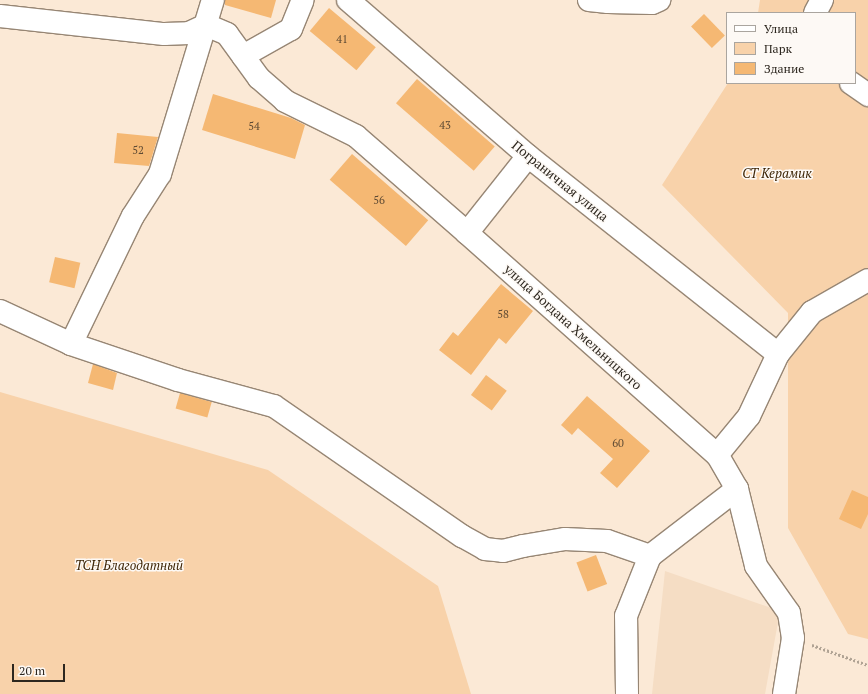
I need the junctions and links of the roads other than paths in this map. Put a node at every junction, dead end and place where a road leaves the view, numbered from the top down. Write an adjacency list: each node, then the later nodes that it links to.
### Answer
1 (213, 0): 9 (street)
2 (303, 0): 10 (street)
3 (348, 0): 13 (street, Пограничная улица)
4 (589, 0): 5 (street)
5 (659, 0)
6 (822, 0): 7 (street)
7 (816, 12)
8 (0, 16): 9 (street)
9 (206, 25): 10 (street, улица Богдана Хмельницкого); 17 (street)
10 (243, 56): 14 (street, улица Богдана Хмельницкого)
11 (853, 84): 12 (street)
12 (868, 95)
13 (528, 156): 14 (street); 18 (street, Пограничная улица)
14 (467, 233): 19 (street, улица Богдана Хмельницкого)
15 (868, 280): 18 (street)
16 (0, 311): 17 (street)
17 (71, 344): 21 (street)
18 (778, 354): 19 (street)
19 (717, 455): 20 (street, улица Богдана Хмельницкого)
20 (737, 490): 21 (street); 23 (street, улица Богдана Хмельницкого)
21 (650, 556): 22 (street)
22 (627, 694)
23 (784, 694)

